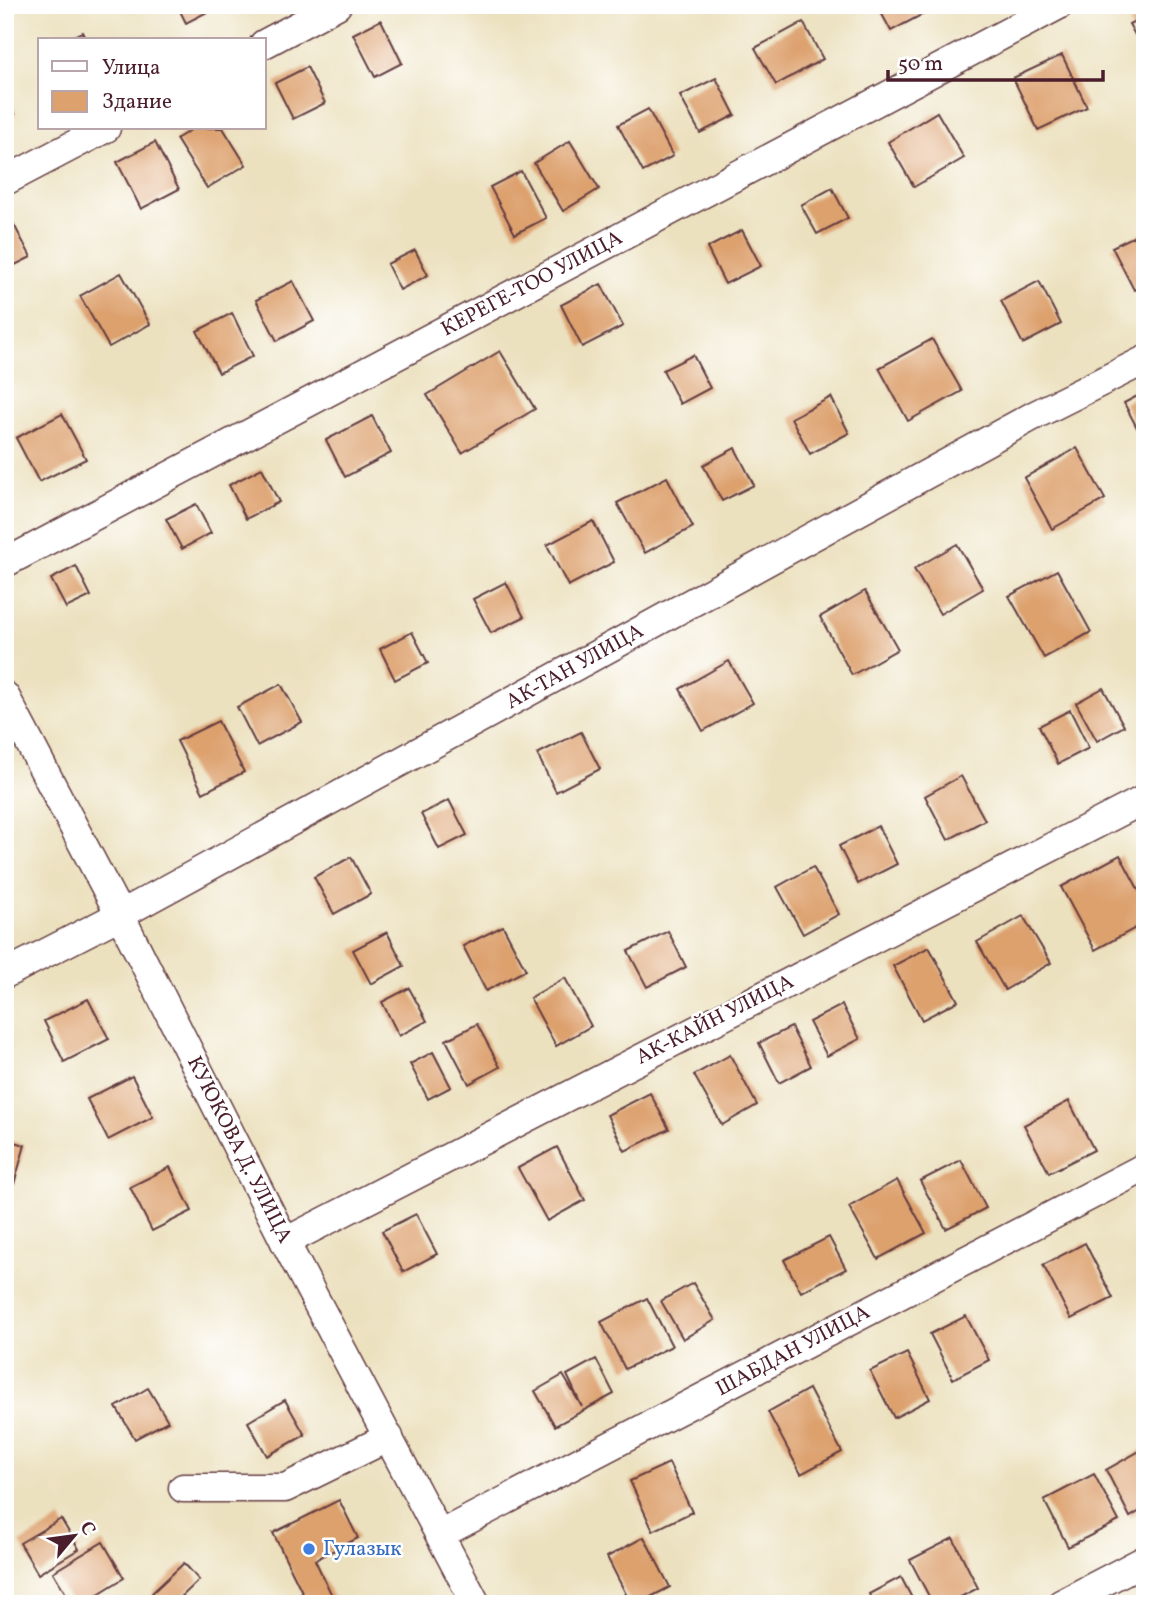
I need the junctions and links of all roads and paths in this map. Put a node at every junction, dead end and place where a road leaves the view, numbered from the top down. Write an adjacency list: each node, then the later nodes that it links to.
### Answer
1 (337, 5): 3 (street)
2 (1059, 5): 7 (street, КЕРЕГЕ-ТОО УЛИЦА)
3 (266, 43)
4 (102, 130): 5 (street)
5 (5, 181)
6 (1145, 360): 10 (street, АК-ТАН УЛИЦА)
7 (5, 563)
8 (5, 696): 10 (street, КУЮКОВА Д. УЛИЦА)
9 (1145, 799): 13 (street, АК-КАЙН УЛИЦА)
10 (120, 915): 11 (street, АК-ТАН УЛИЦА); 13 (street, КУЮКОВА Д. УЛИЦА)
11 (5, 974)
12 (1145, 1167): 16 (street, ШАБДАН УЛИЦА)
13 (285, 1242): 14 (street, КУЮКОВА Д. УЛИЦА)
14 (390, 1437): 15 (street); 16 (street, КУЮКОВА Д. УЛИЦА)
15 (183, 1488)
16 (441, 1534): 18 (street, КУЮКОВА Д. УЛИЦА)
17 (1145, 1560): 19 (street)
18 (476, 1604)
19 (1061, 1604)

